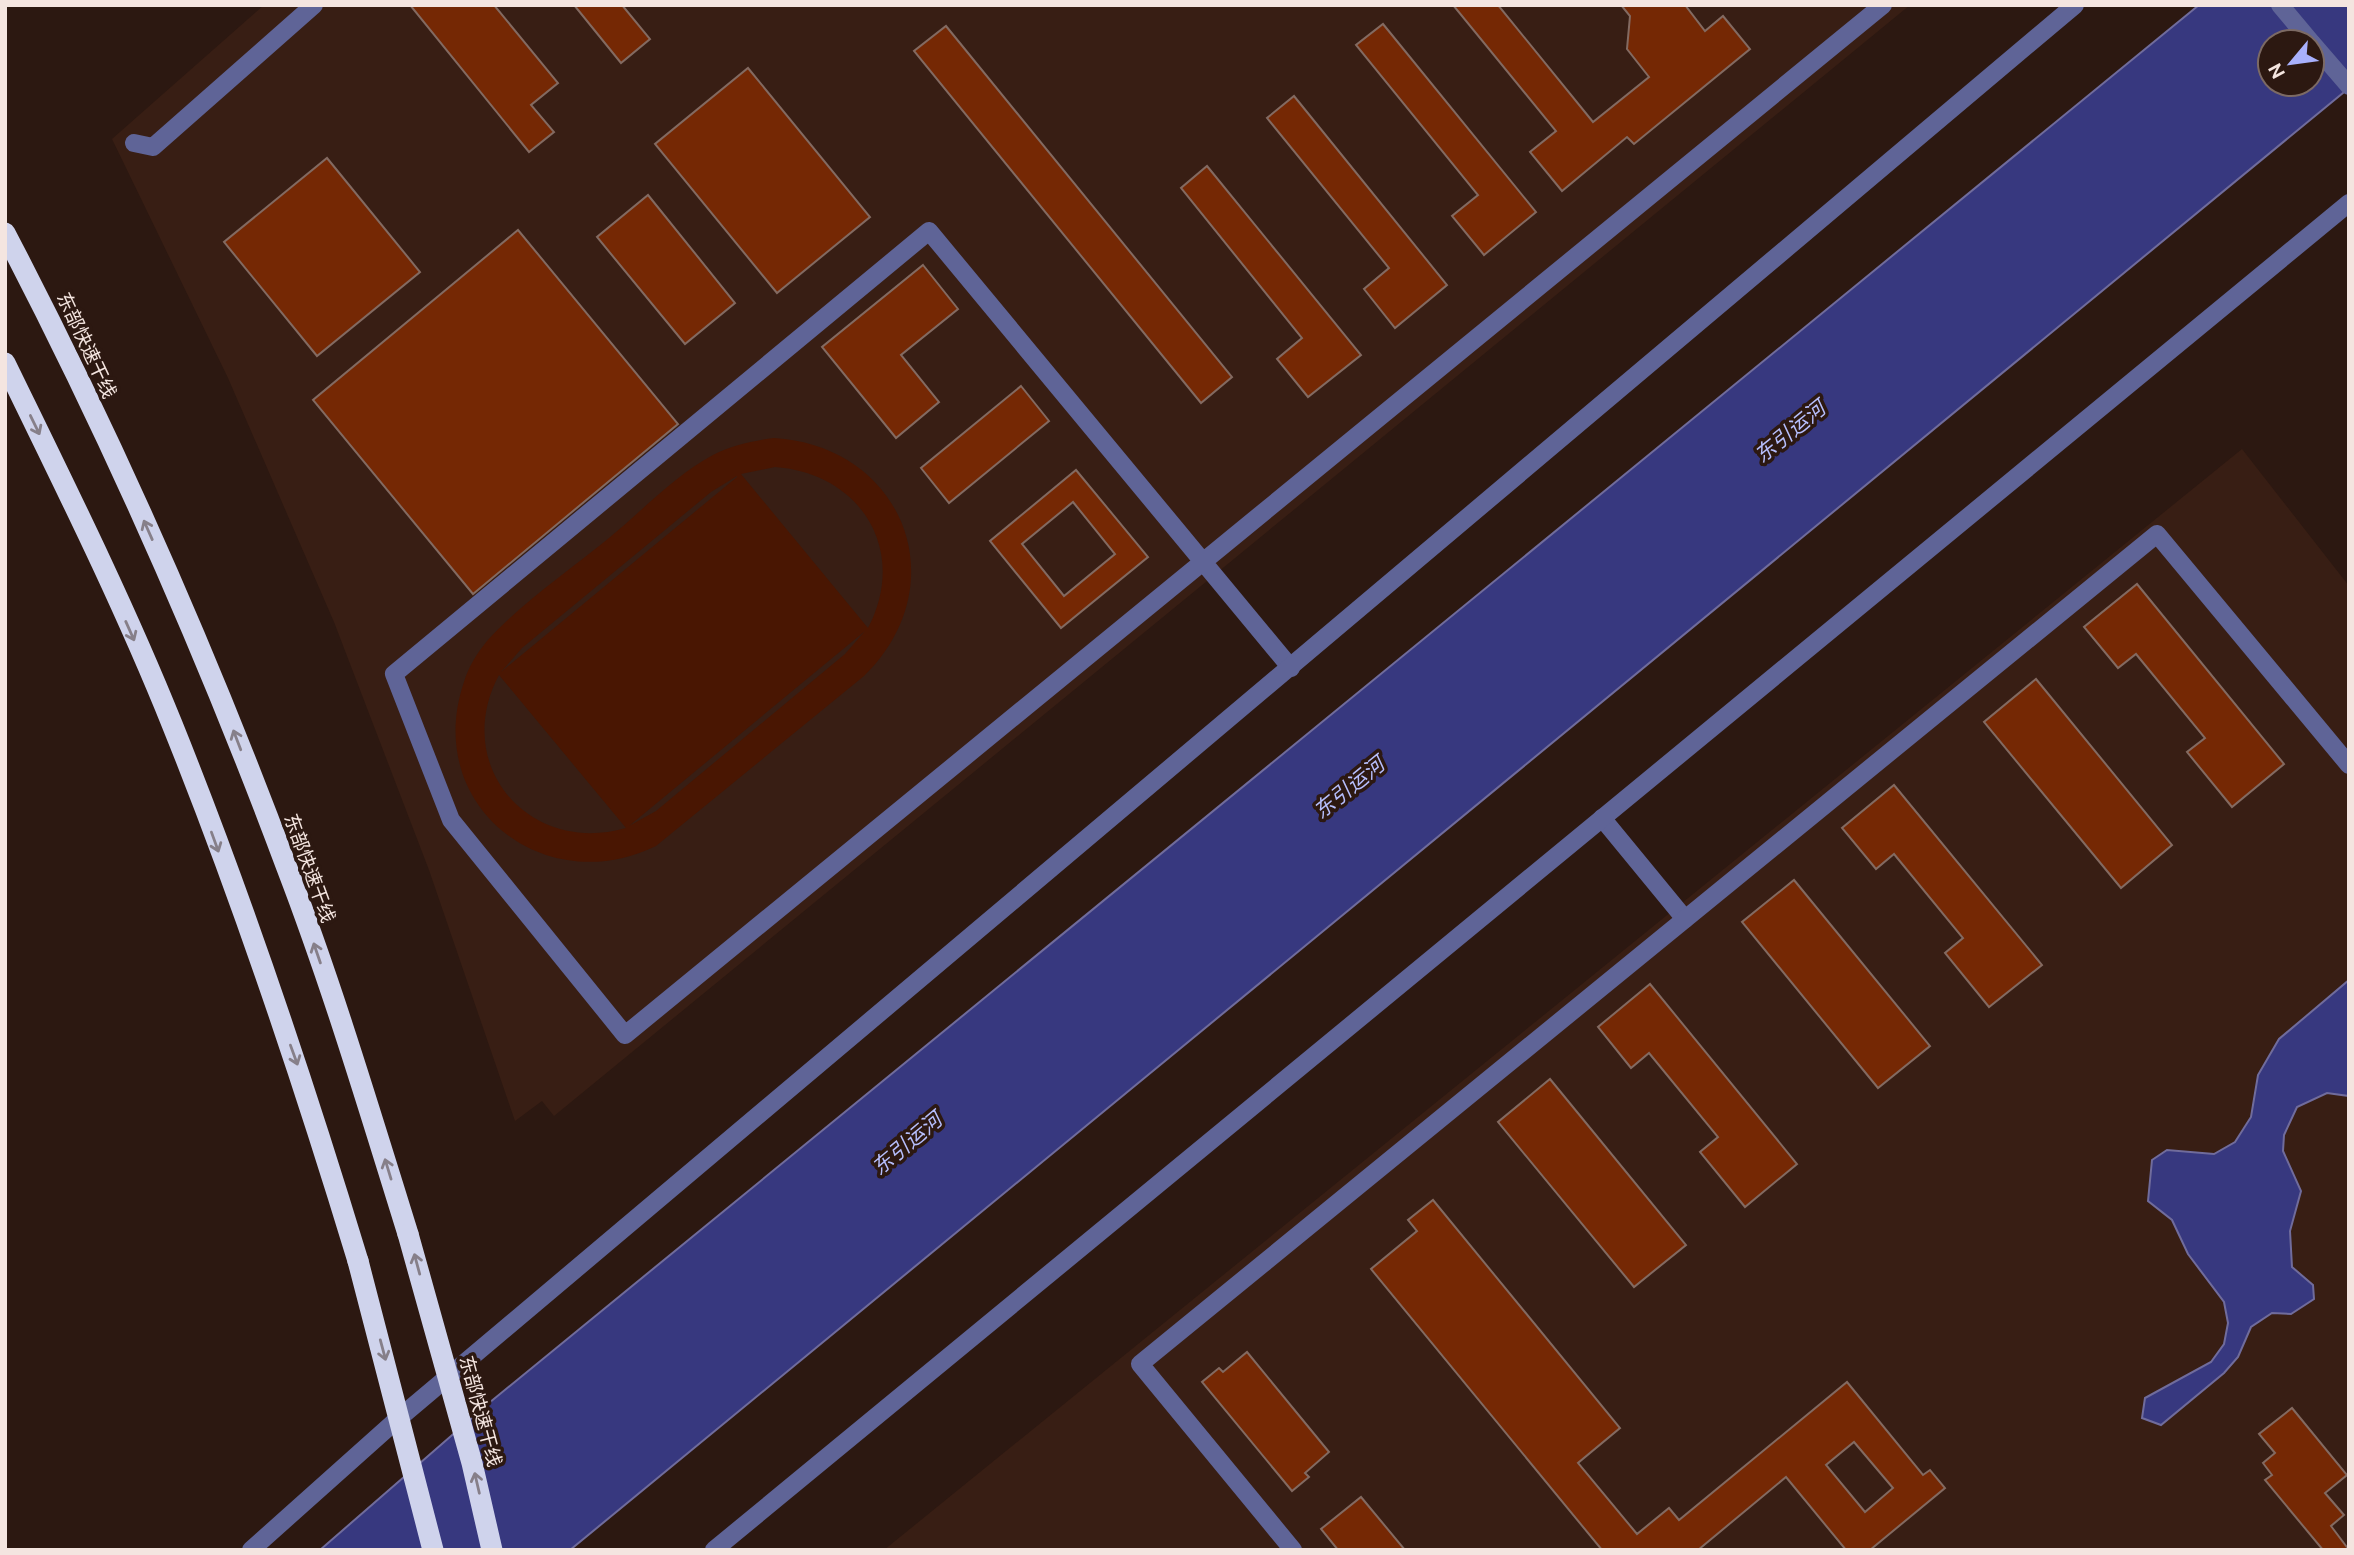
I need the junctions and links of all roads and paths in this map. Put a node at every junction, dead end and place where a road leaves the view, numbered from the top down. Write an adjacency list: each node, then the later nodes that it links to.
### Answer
1 (314, 5): 8 (street)
2 (1883, 5): 12 (street)
3 (2075, 5): 13 (street)
4 (2280, 5): 5 (street)
5 (2300, 28)
6 (2326, 59): 7 (street)
7 (2349, 86)
8 (134, 143)
9 (2349, 203): 15 (street)
10 (5, 233): 19 (highway, 东部快速干线, one-way to 10, bridge)
11 (5, 363): 18 (highway, one-way to 18, bridge)
12 (1203, 562): 12 (street); 13 (street)
13 (1291, 668): 17 (street)
14 (2349, 765): 16 (street)
15 (1602, 818): 16 (street); 20 (street)
16 (1685, 919): 21 (street)
17 (251, 1550)
18 (433, 1550)
19 (492, 1550)
20 (713, 1550)
21 (1293, 1550)

